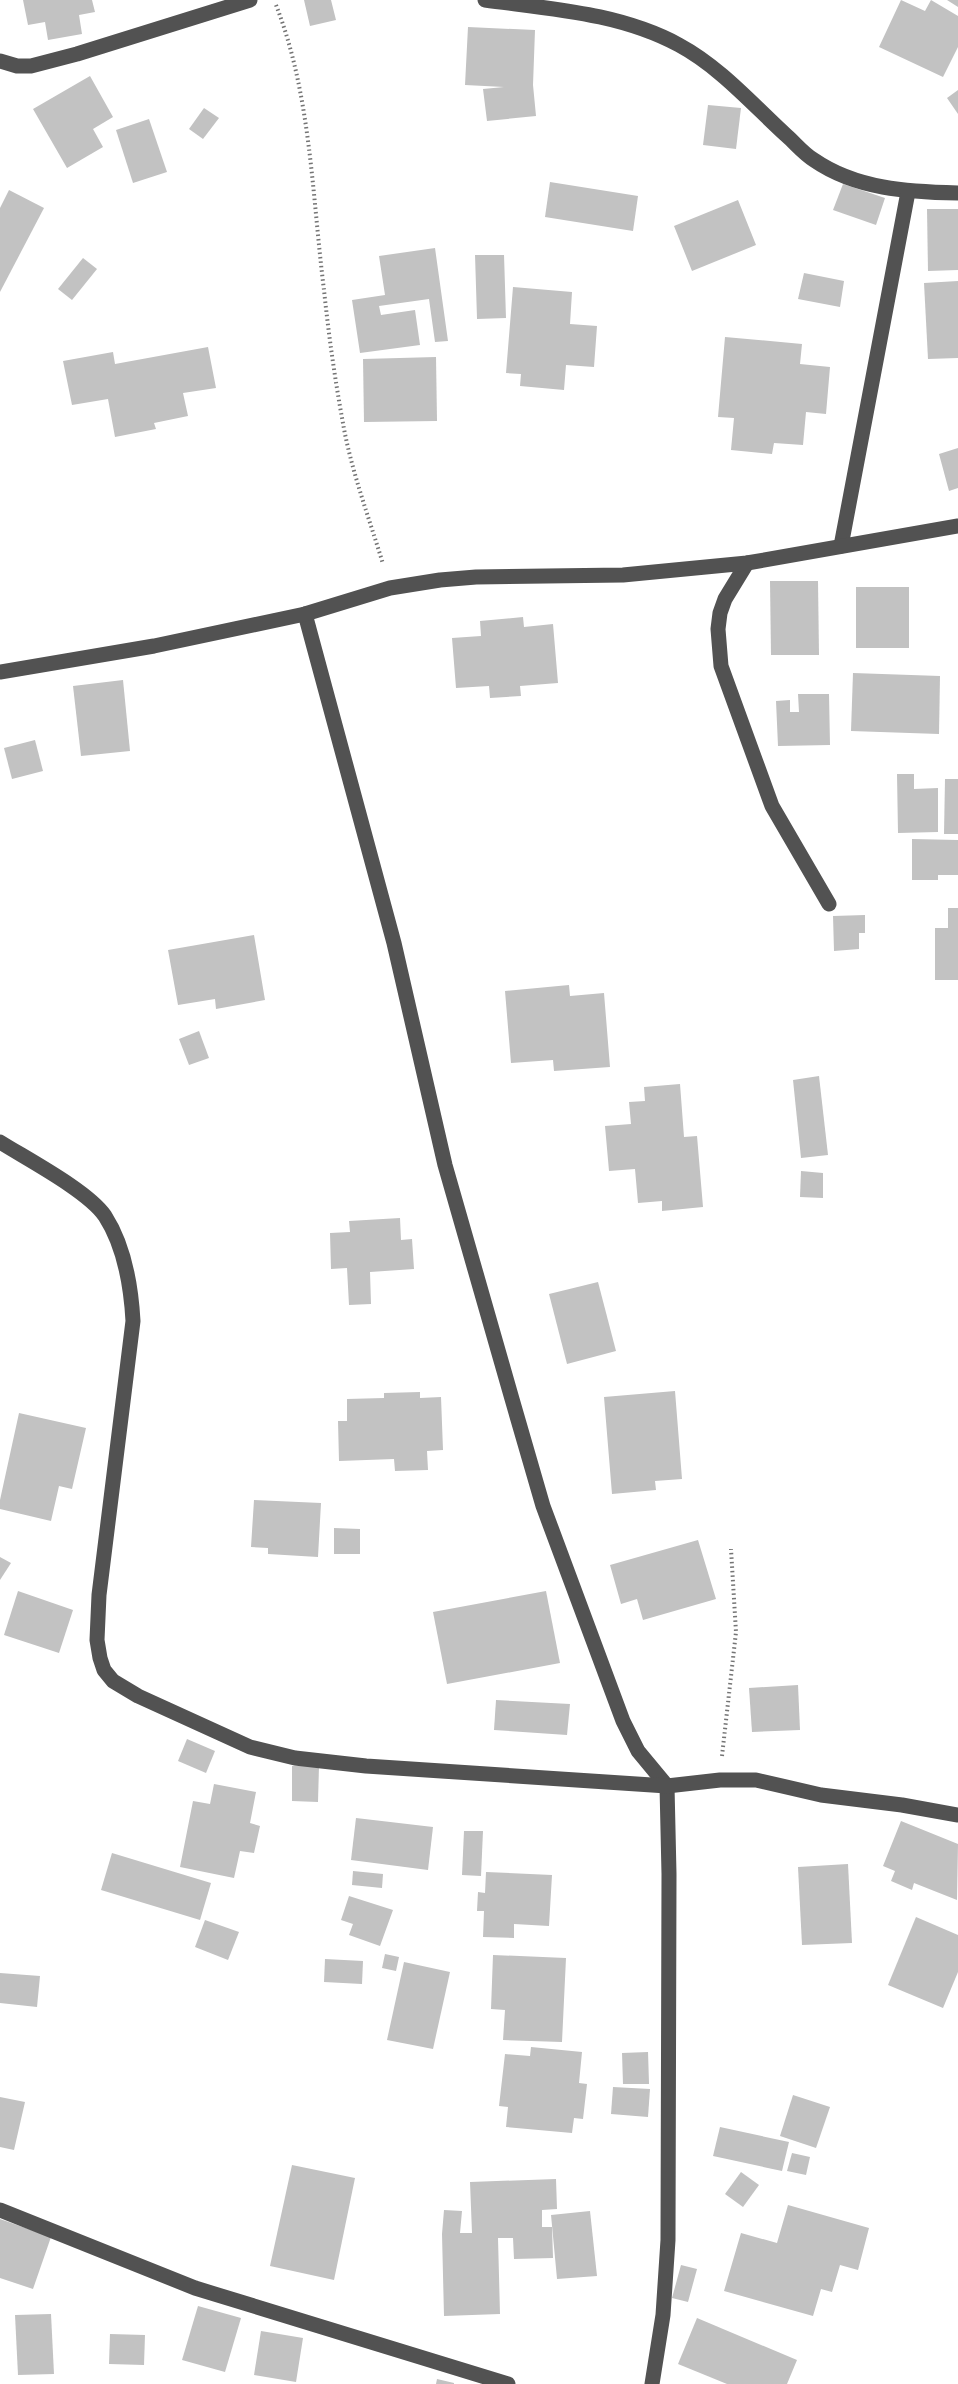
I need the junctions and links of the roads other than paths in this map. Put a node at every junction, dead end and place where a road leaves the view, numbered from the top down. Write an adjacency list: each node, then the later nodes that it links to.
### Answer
1 (250, 0): 3 (street)
2 (485, 0): 4 (street)
3 (0, 61)
4 (908, 192): 5 (street); 7 (street)
5 (958, 193)
6 (958, 526): 7 (street)
7 (841, 546): 8 (street)
8 (747, 563): 9 (street); 11 (street)
9 (305, 614): 10 (street); 13 (street)
10 (0, 672)
11 (829, 904)
12 (0, 1142): 13 (street)
13 (667, 1786): 14 (street); 17 (street)
14 (958, 1815)
15 (0, 2210): 16 (street)
16 (508, 2384)
17 (652, 2384)

